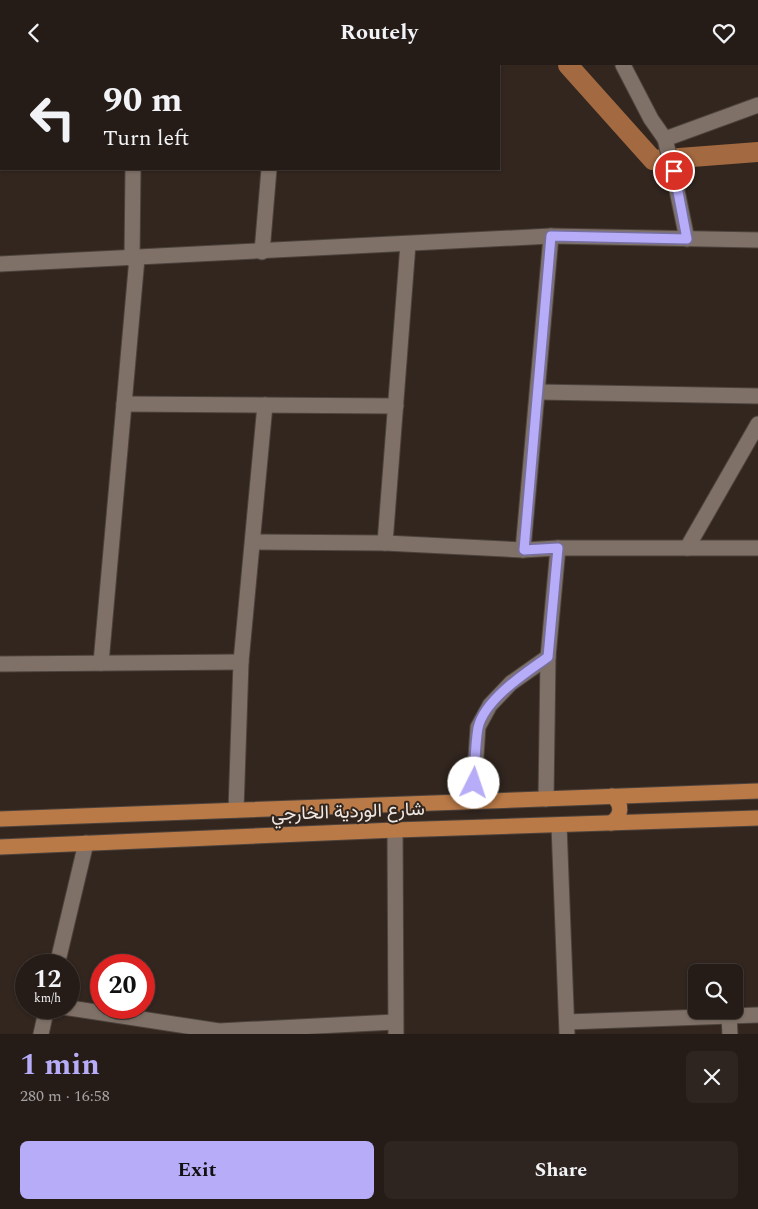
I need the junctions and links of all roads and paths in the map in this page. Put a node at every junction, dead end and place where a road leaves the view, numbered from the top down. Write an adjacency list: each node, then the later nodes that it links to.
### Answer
1 (623, 65): 3 (street)
2 (758, 105): 3 (street)
3 (665, 139): 7 (street)
4 (133, 170): 11 (street)
5 (269, 170): 10 (street)
6 (551, 236): 7 (street); 9 (street); 13 (street)
7 (687, 239): 8 (street)
8 (758, 240)
9 (408, 244): 10 (street); 17 (street)
10 (262, 252): 11 (street)
11 (135, 258): 12 (street); 15 (street)
12 (0, 264)
13 (539, 392): 14 (street); 24 (street)
14 (758, 396)
15 (124, 404): 16 (street); 27 (street)
16 (265, 405): 17 (street); 19 (street)
17 (396, 406): 20 (street)
18 (758, 424): 22 (street)
19 (252, 542): 20 (street); 26 (street)
20 (385, 543): 24 (street)
21 (558, 548): 22 (street); 24 (street); 25 (street)
22 (687, 548): 23 (street)
23 (758, 548)
24 (524, 550)
25 (548, 657): 32 (street); 33 (street)
26 (241, 661): 27 (street); 34 (street)
27 (101, 663): 28 (street)
28 (0, 664)
29 (758, 791): 30 (main road, شارع الوردية الخارجي)
30 (722, 792): 31 (main road, شارع الوردية الخارجي); 37 (main road)
31 (612, 796): 32 (main road, شارع الوردية الخارجي); 38 (main road)
32 (546, 799): 33 (main road, شارع الوردية الخارجي)
33 (473, 801): 34 (main road, شارع الوردية الخارجي)
34 (236, 810): 36 (main road, شارع الوردية الخارجي)
35 (758, 818): 37 (main road, شارع الوردية الخارجي)
36 (0, 819)
37 (723, 819): 38 (main road, شارع الوردية الخارجي)
38 (611, 823): 39 (main road, شارع الوردية الخارجي)
39 (559, 825): 40 (main road, شارع الوردية الخارجي); 51 (street)
40 (395, 830): 41 (main road, شارع الوردية الخارجي); 50 (street)
41 (86, 843): 42 (main road, شارع الوردية الخارجي); 43 (street)
42 (0, 847)
43 (60, 954)
44 (80, 1010): 52 (street)
45 (743, 1015): 46 (street)
46 (758, 1015)
47 (688, 1018): 51 (street)
48 (44, 1019): 53 (street)
49 (729, 1019): 54 (street)
50 (396, 1028): 52 (street)
51 (567, 1028)
52 (219, 1033)
53 (41, 1034)
54 (730, 1034)

